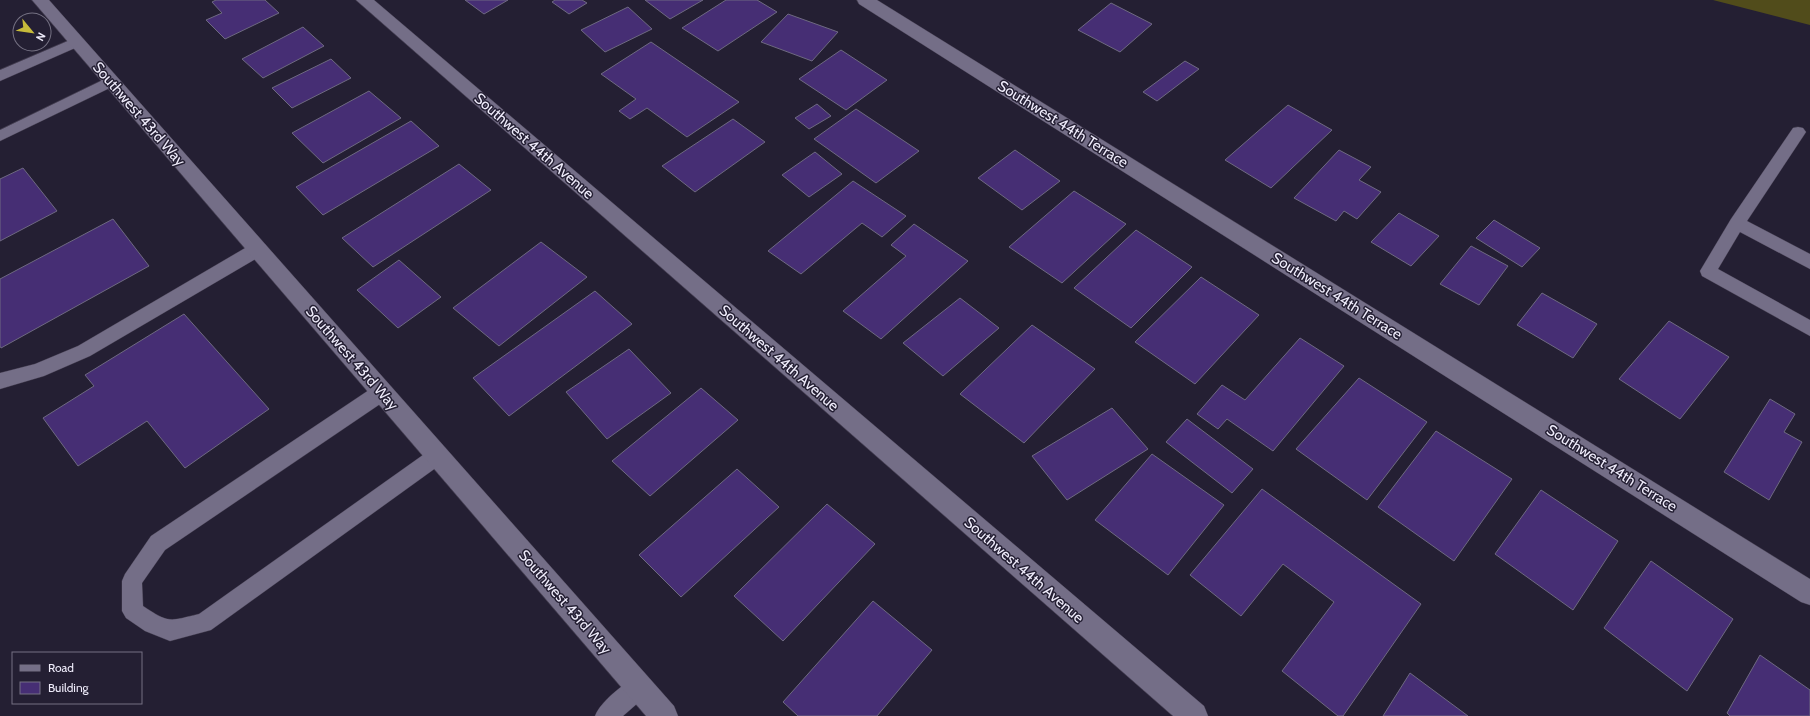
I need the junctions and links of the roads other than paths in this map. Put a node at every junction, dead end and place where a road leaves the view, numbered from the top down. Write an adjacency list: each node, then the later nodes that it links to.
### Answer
1 (40, 0): 4 (street, Southwest 43rd Way)
2 (364, 0): 20 (street, Southwest 44th Avenue)
3 (865, 0): 16 (street, Southwest 44th Terrace)
4 (77, 42): 5 (lane); 6 (street, Southwest 43rd Way)
5 (0, 76)
6 (111, 81): 8 (lane); 10 (street, Southwest 43rd Way)
7 (1798, 132): 9 (lane)
8 (0, 136)
9 (1737, 223): 11 (lane); 12 (lane)
10 (258, 250): 13 (lane); 14 (street, Southwest 43rd Way)
11 (1810, 262)
12 (1810, 328)
13 (0, 381)
14 (382, 392): 15 (street, Southwest 43rd Way); 15 (lane)
15 (437, 456): 17 (street, Southwest 43rd Way)
16 (1810, 593)
17 (638, 687): 18 (lane); 19 (street, Southwest 43rd Way)
18 (606, 716)
19 (664, 716)
20 (1194, 716)

